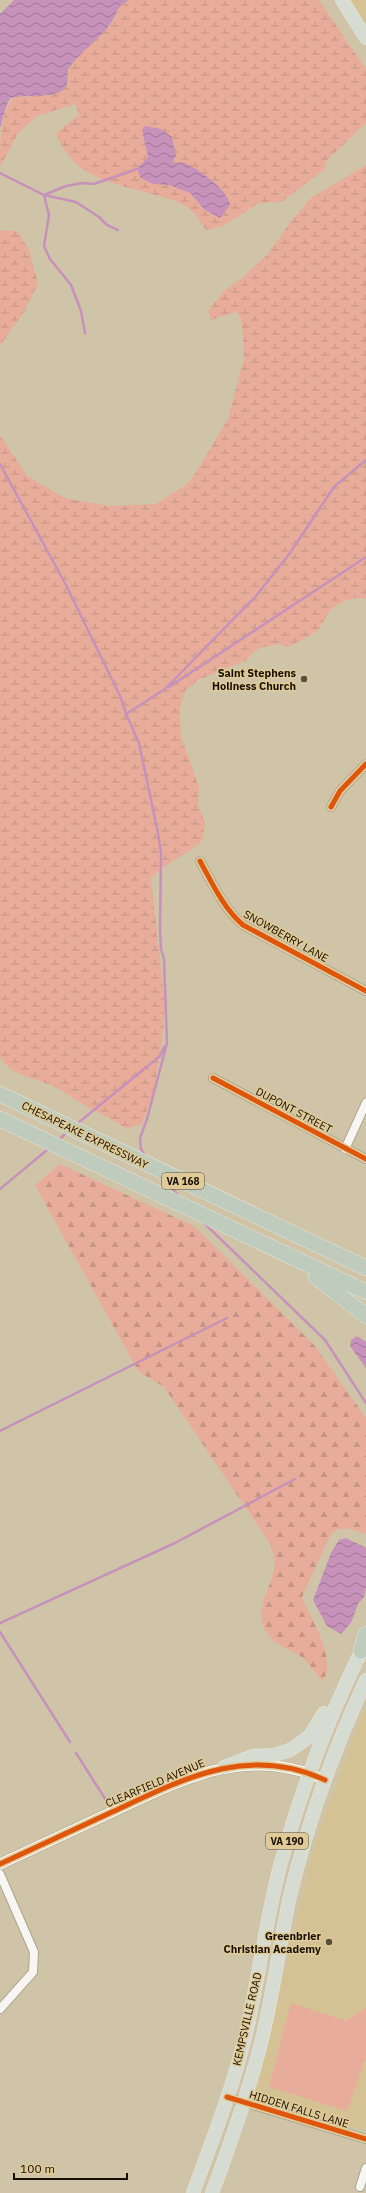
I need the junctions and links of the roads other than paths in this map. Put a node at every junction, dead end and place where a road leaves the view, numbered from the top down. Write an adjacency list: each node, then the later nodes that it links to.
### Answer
1 (342, 0): 2 (main road)
2 (366, 38)
3 (366, 764): 4 (street)
4 (331, 807)
5 (200, 861): 6 (street, SNOWBERRY LANE)
6 (366, 991)
7 (212, 1078): 11 (street, DUPONT STREET)
8 (0, 1094): 14 (highway, CHESAPEAKE EXPRESSWAY / VA 168)
9 (366, 1103): 11 (street)
10 (0, 1119): 13 (highway, CHESAPEAKE EXPRESSWAY / VA 168)
11 (345, 1149): 12 (street, DUPONT STREET)
12 (366, 1159)
13 (199, 1213): 15 (highway, CHESAPEAKE EXPRESSWAY / VA 168); 16 (highway)
14 (366, 1268)
15 (366, 1292)
16 (366, 1316)
17 (366, 1634): 18 (highway)
18 (363, 1646): 19 (main road, KEMPSVILLE ROAD / VA 190)
19 (350, 1675): 21 (main road); 22 (main road, KEMPSVILLE ROAD / VA 190)
20 (366, 1680): 23 (main road, KEMPSVILLE ROAD / VA 190)
21 (224, 1767): 22 (street, CLEARFIELD AVENUE); 24 (street, CLEARFIELD AVENUE)
22 (309, 1772): 23 (street, CLEARFIELD AVENUE); 27 (main road, KEMPSVILLE ROAD / VA 190)
23 (325, 1780): 28 (main road, KEMPSVILLE ROAD / VA 190)
24 (0, 1864)
25 (0, 1874): 26 (street)
26 (0, 2009)
27 (227, 2097): 28 (street, HIDDEN FALLS LANE); 32 (main road, KEMPSVILLE ROAD / VA 190)
28 (244, 2102): 29 (street, HIDDEN FALLS LANE); 33 (main road, KEMPSVILLE ROAD / VA 190)
29 (366, 2140)
30 (366, 2168): 31 (street)
31 (360, 2187)
32 (193, 2193)
33 (212, 2193)

